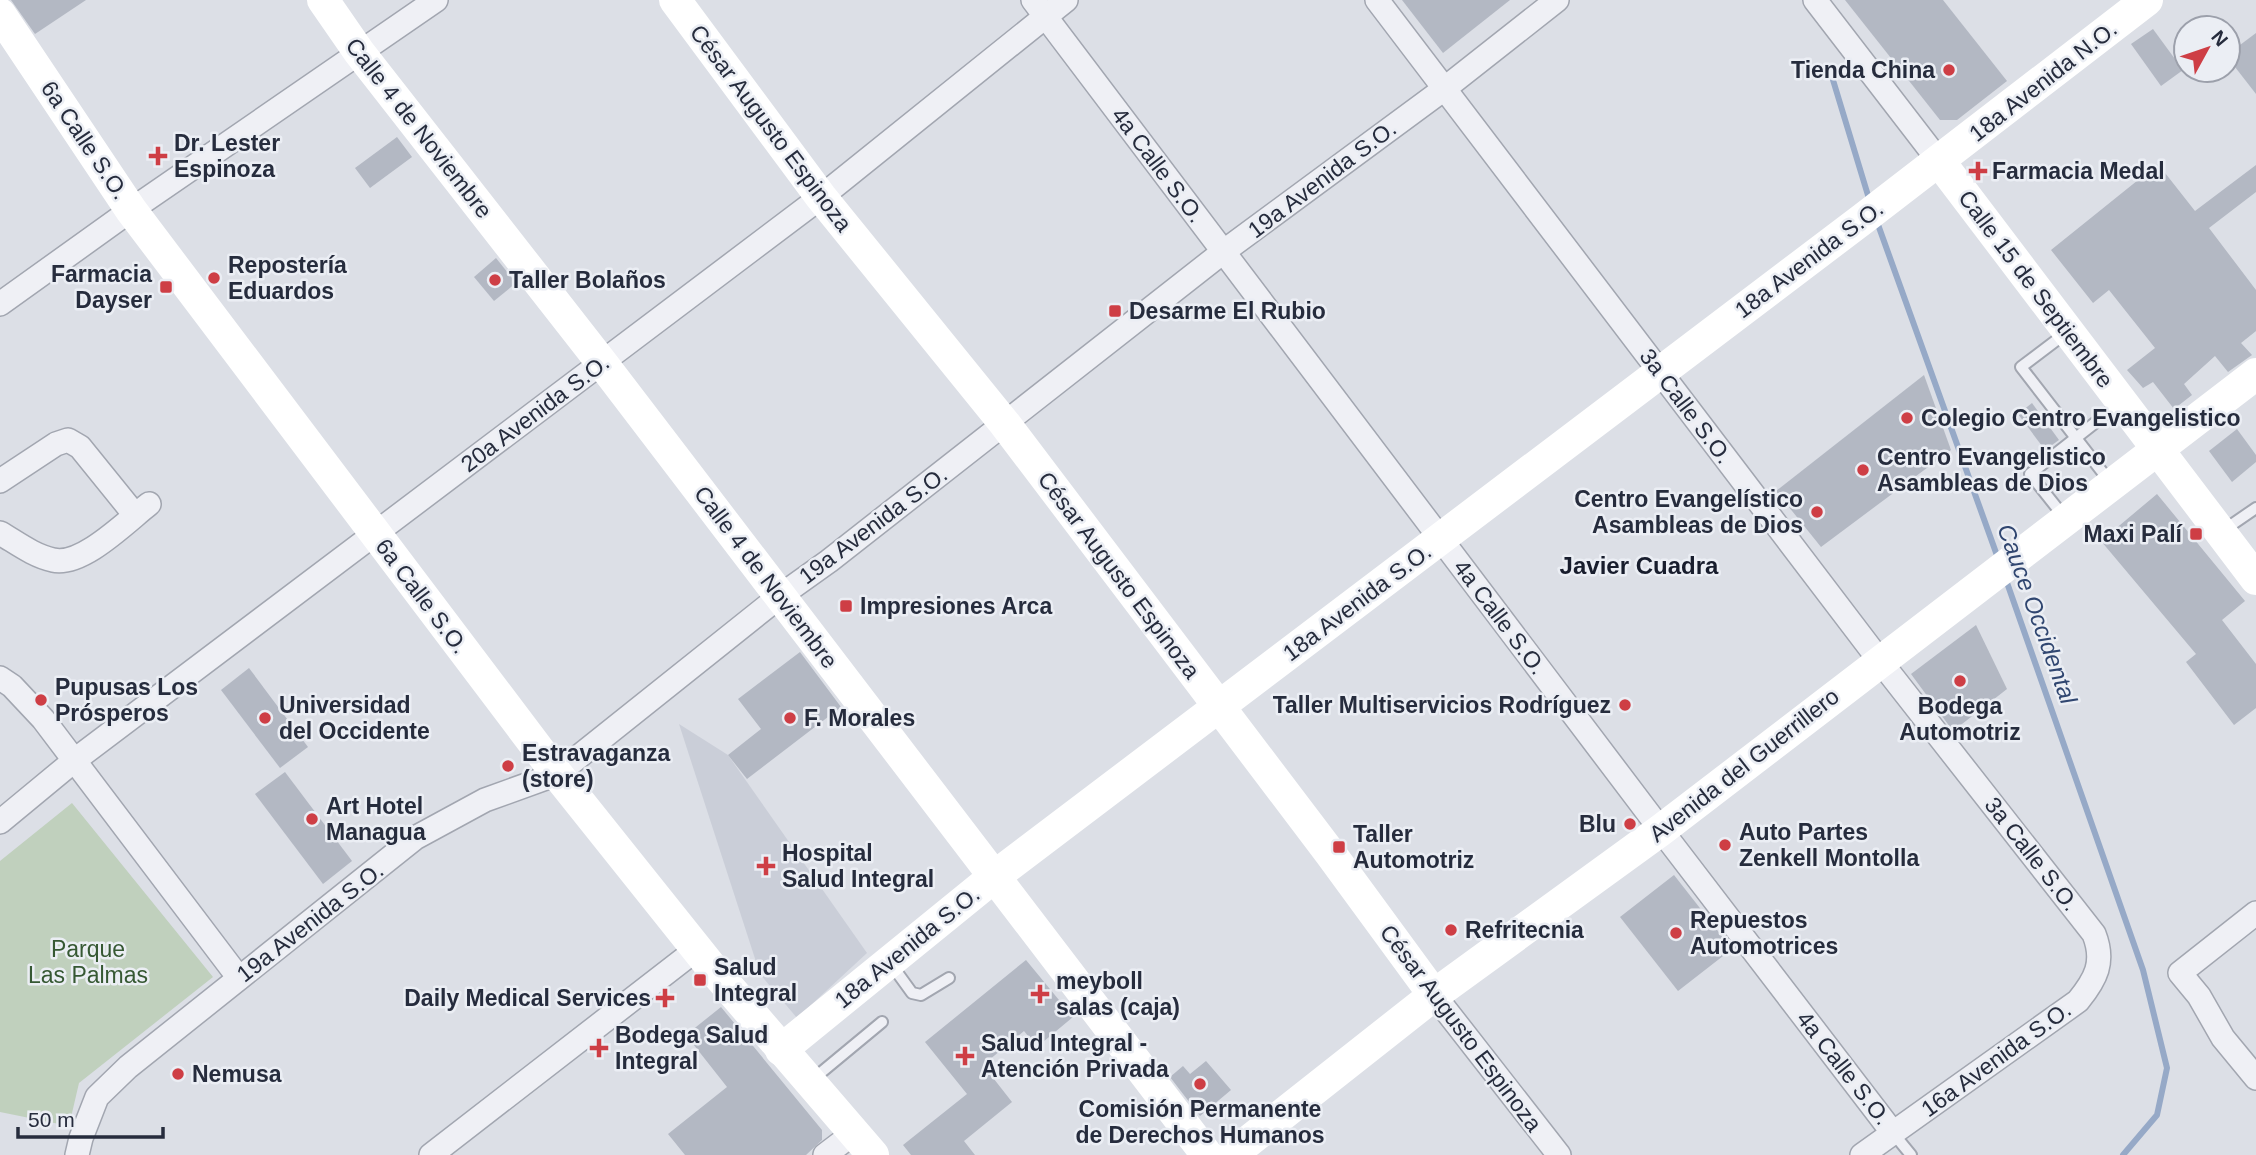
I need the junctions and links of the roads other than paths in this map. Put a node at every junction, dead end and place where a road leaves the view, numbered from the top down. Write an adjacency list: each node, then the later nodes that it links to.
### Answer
1 (323, 0): 11 (street, Calle 4 de Noviembre)
2 (436, 0): 11 (street)
3 (675, 0): 14 (street, César Augusto Espinoza)
4 (1066, 0): 9 (street, 20a Avenida S.O.)
5 (1377, 0): 12 (street, 3a Calle S.O.)
6 (1557, 0): 12 (street, 19a Avenida S.O.)
7 (1815, 0): 13 (street, Calle 15 de Septiembre)
8 (2147, 0): 13 (street, 18a Avenida N.O.)
9 (1039, 8): 14 (street, 20a Avenida S.O.); 16 (street, 4a Calle S.O.)
10 (0, 14): 15 (street, 6a Calle S.O.)
11 (359, 52): 15 (street); 19 (street, Calle 4 de Noviembre)
12 (1444, 89): 16 (street, 19a Avenida S.O.); 20 (street, 3a Calle S.O.)
13 (1938, 161): 18 (street, Calle 15 de Septiembre); 20 (street, 18a Avenida S.O.)
14 (821, 197): 19 (street, 20a Avenida S.O.); 23 (street, César Augusto Espinoza)
15 (131, 209): 17 (street); 32 (street, 6a Calle S.O.)
16 (1223, 252): 23 (street, 19a Avenida S.O.); 33 (street, 4a Calle S.O.)
17 (0, 304)
18 (2068, 331): 22 (street, Calle 15 de Septiembre); 24 (lane)
19 (603, 363): 32 (street, 20a Avenida S.O.); 35 (street, Calle 4 de Noviembre)
20 (1660, 371): 33 (street, 18a Avenida S.O.); 36 (street, 3a Calle S.O.)
21 (2256, 374): 25 (street, Avenida del Guerrillero)
22 (2122, 402): 24 (lane); 25 (street, Calle 15 de Septiembre)
23 (1005, 424): 35 (street, 19a Avenida S.O.); 38 (street, César Augusto Espinoza)
24 (2076, 438): 27 (lane); 29 (lane)
25 (2158, 450): 27 (street, Avenida del Guerrillero); 30 (street, Calle 15 de Septiembre)
26 (0, 481): 31 (street)
27 (2113, 485): 29 (street, Avenida del Guerrillero)
28 (2256, 508): 30 (lane)
29 (2067, 520): 36 (street, Avenida del Guerrillero)
30 (2221, 532): 34 (street, Calle 15 de Septiembre)
31 (0, 533)
32 (375, 533): 39 (street, 20a Avenida S.O.); 40 (street, 6a Calle S.O.)
33 (1440, 538): 38 (street, 18a Avenida S.O.); 42 (street, 4a Calle S.O.)
34 (2256, 579)
35 (780, 596): 40 (street, 19a Avenida S.O.); 43 (street, Calle 4 de Noviembre)
36 (1880, 661): 42 (street, Avenida del Guerrillero); 49 (street, 3a Calle S.O.)
37 (0, 678): 39 (street)
38 (1218, 706): 43 (street, 18a Avenida S.O.); 50 (street, César Augusto Espinoza)
39 (75, 760): 41 (street, 20a Avenida S.O.); 47 (street)
40 (557, 774): 45 (street, 6a Calle S.O.); 47 (street, 19a Avenida S.O.)
41 (0, 822)
42 (1661, 830): 50 (street, Avenida del Guerrillero); 55 (street, 4a Calle S.O.)
43 (995, 876): 46 (street, 18a Avenida S.O.); 60 (street, Calle 4 de Noviembre)
44 (2256, 913): 53 (street)
45 (696, 949): 52 (street, 6a Calle S.O.); 58 (street)
46 (890, 961): 48 (lane); 52 (street, 18a Avenida S.O.)
47 (239, 978): 57 (street, 19a Avenida S.O.)
48 (949, 978)
49 (2092, 984): 55 (street, 16a Avenida S.O.)
50 (1434, 995): 61 (street, Avenida del Guerrillero); 62 (street, César Augusto Espinoza)
51 (882, 1023): 54 (lane)
52 (781, 1050): 54 (street, 6a Calle S.O.)
53 (2256, 1079)
54 (809, 1082): 56 (street, 6a Calle S.O.)
55 (1894, 1133): 63 (street, 16a Avenida S.O.); 64 (lane)
56 (864, 1144): 59 (street)
57 (77, 1155)
58 (431, 1155)
59 (825, 1155)
60 (1207, 1155)
61 (1231, 1155)
62 (1559, 1155)
63 (1862, 1155)
64 (1910, 1155)

